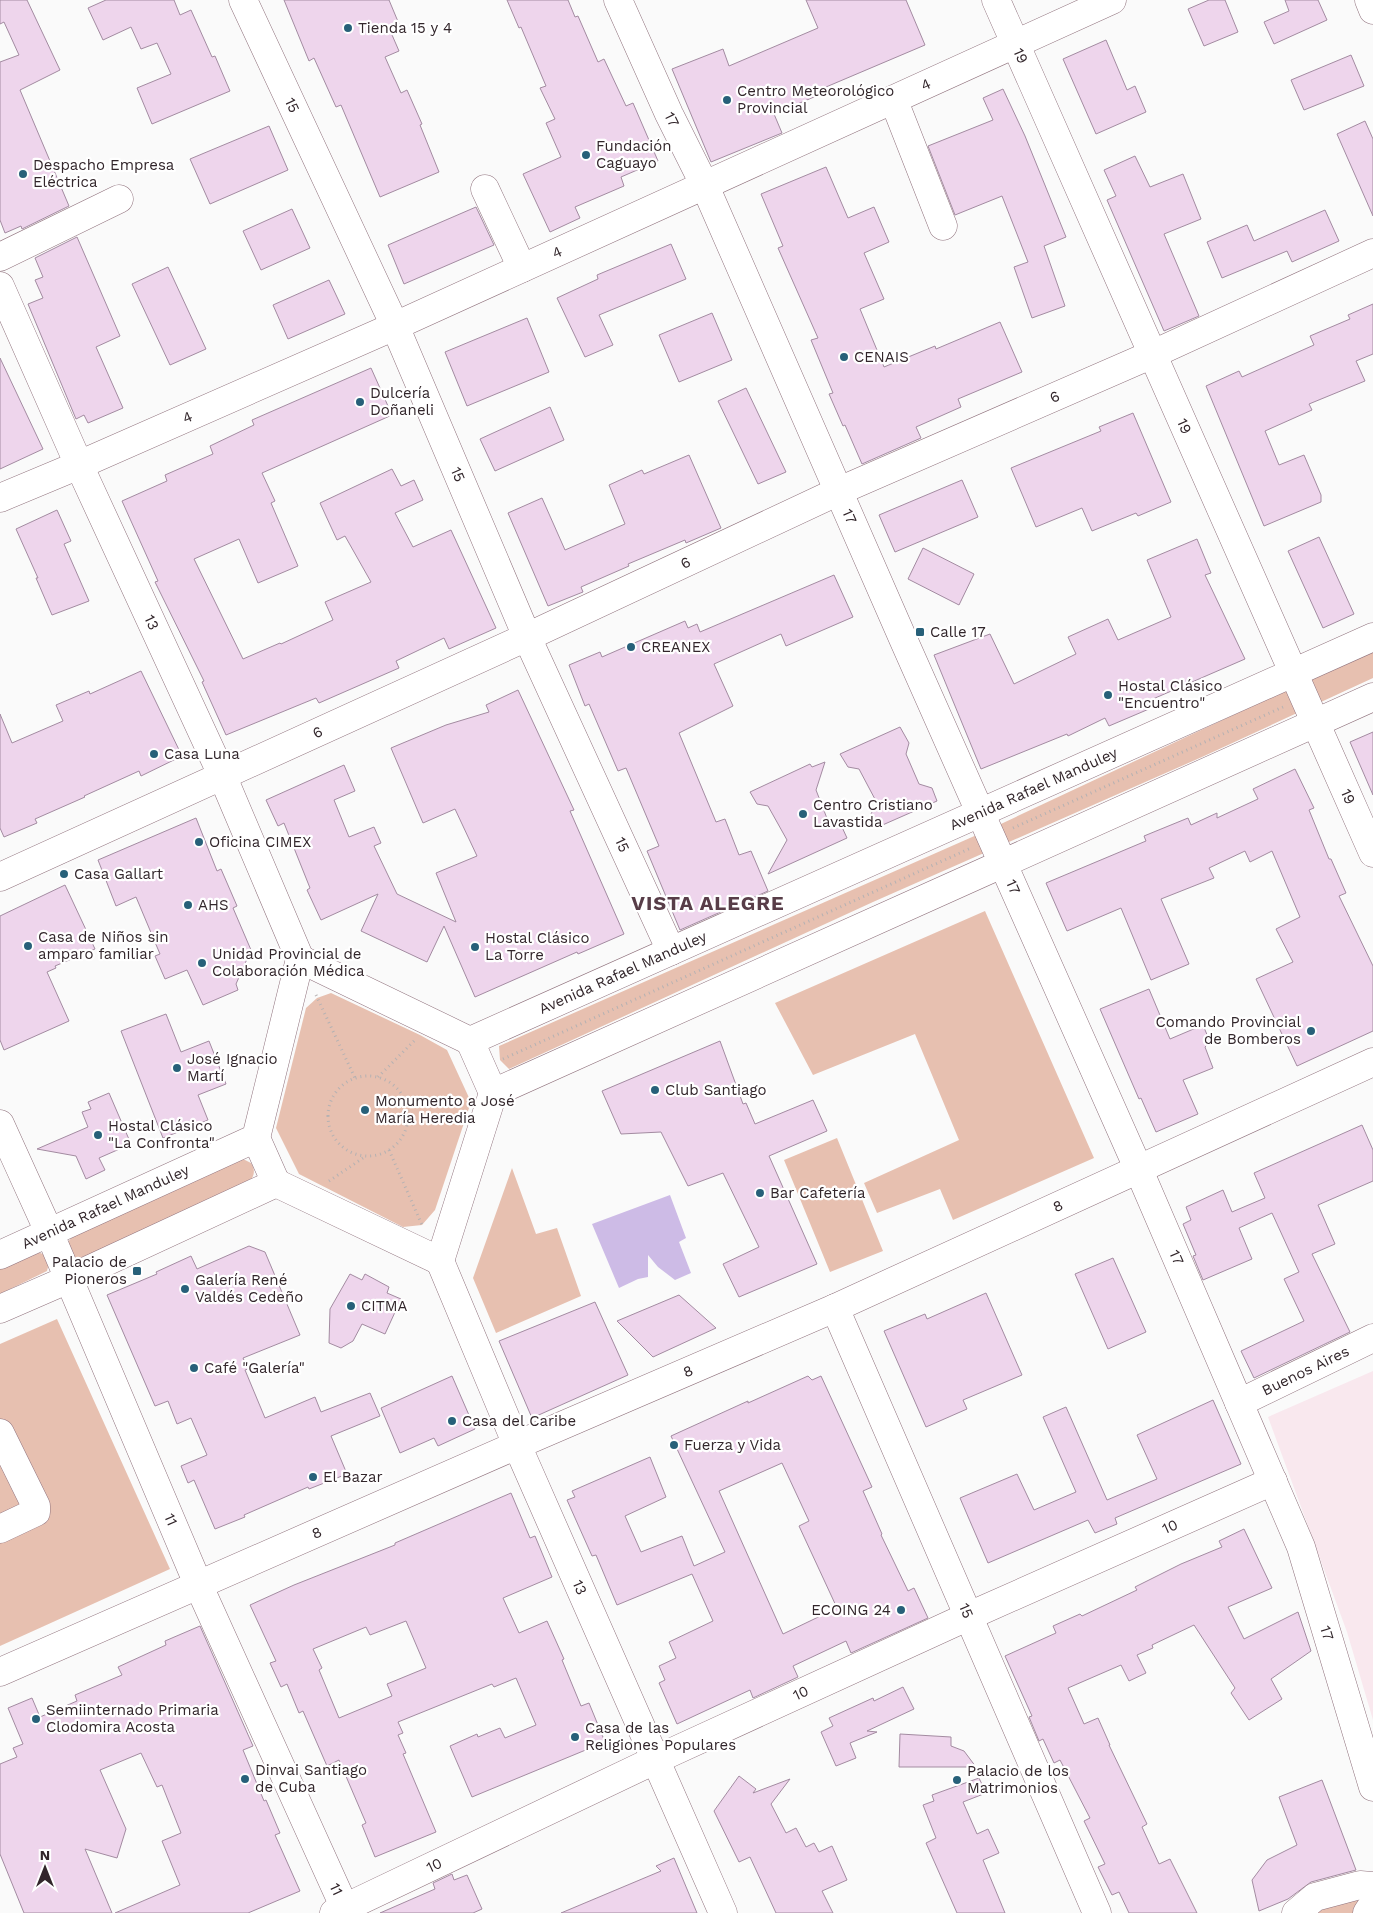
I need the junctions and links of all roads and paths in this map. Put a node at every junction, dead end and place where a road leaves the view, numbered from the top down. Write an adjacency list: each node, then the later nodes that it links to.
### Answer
1 (243, 0): 17 (street, 15)
2 (618, 0): 9 (street, 17)
3 (996, 0): 7 (street, 19)
4 (1112, 0): 7 (street, 4)
5 (1369, 0): 6 (street)
6 (1373, 10)
7 (1016, 43): 8 (street, 4); 18 (street, 19)
8 (894, 100): 9 (street, 4); 12 (street)
9 (705, 186): 15 (street, 4); 20 (street, 17)
10 (485, 189): 15 (street)
11 (119, 200): 14 (street)
12 (943, 226)
13 (1373, 253): 18 (street, 6)
14 (0, 258)
15 (522, 268): 17 (street, 4)
16 (0, 286): 19 (street, 13)
17 (395, 326): 19 (street, 4); 22 (street, 15)
18 (1153, 354): 20 (street, 6); 24 (street, 19)
19 (79, 465): 21 (street, 4); 28 (street, 13)
20 (839, 491): 22 (street, 6); 29 (street, 17)
21 (0, 498)
22 (527, 637): 28 (street, 6); 34 (street, 15)
23 (1373, 637): 24 (street, Avenida Rafael Manduley)
24 (1294, 672): 25 (street, 19); 29 (street, Avenida Rafael Manduley)
25 (1304, 697): 27 (street, 19); 30 (path)
26 (1373, 697): 27 (street)
27 (1316, 723): 31 (street, 19); 32 (street)
28 (222, 775): 33 (street, 6); 35 (street, 13)
29 (980, 813): 30 (street, 17); 34 (street, Avenida Rafael Manduley)
30 (992, 838): 32 (street, 17); 38 (path)
31 (1373, 853)
32 (1003, 863): 42 (street); 47 (street, 17)
33 (0, 877)
34 (671, 951): 37 (street, Avenida Rafael Manduley)
35 (300, 959): 36 (street); 40 (path); 44 (street)
36 (432, 1023): 37 (street); 41 (path)
37 (470, 1041): 42 (street)
38 (500, 1060)
39 (1373, 1062): 47 (street, 8)
40 (356, 1078): 41 (path); 46 (path)
41 (378, 1078): 45 (path)
42 (493, 1093): 52 (street)
43 (0, 1124): 50 (street, 11)
44 (256, 1138): 48 (street); 50 (street, Avenida Rafael Manduley)
45 (389, 1150): 46 (path); 52 (path)
46 (363, 1158): 49 (path)
47 (1138, 1168): 54 (street, 8); 57 (street, 17)
48 (276, 1183): 49 (street); 53 (street)
49 (306, 1197): 52 (street)
50 (49, 1232): 51 (street, Avenida Rafael Manduley); 53 (street, 11)
51 (0, 1255)
52 (440, 1261): 59 (street, 13)
53 (69, 1279): 55 (street); 62 (street, 11)
54 (835, 1308): 59 (street, 8); 63 (street, 15)
55 (0, 1309)
56 (1373, 1338): 57 (street, Buenos Aires)
57 (1239, 1403): 60 (street, 17)
58 (0, 1433): 61 (street)
59 (517, 1444): 62 (street, 8); 65 (street, 13)
60 (1273, 1481): 63 (street, 10); 66 (street, 17)
61 (0, 1529)
62 (198, 1584): 64 (street, 8); 69 (street, 11)
63 (969, 1616): 65 (street, 10); 71 (street, 15)
64 (0, 1672)
65 (656, 1759): 69 (street, 10); 70 (street, 13)
66 (1373, 1786)
67 (1373, 1886): 72 (street)
68 (1373, 1904): 73 (street)
69 (342, 1911)
70 (723, 1913)
71 (1097, 1913)
72 (1296, 1913)
73 (1367, 1913)

